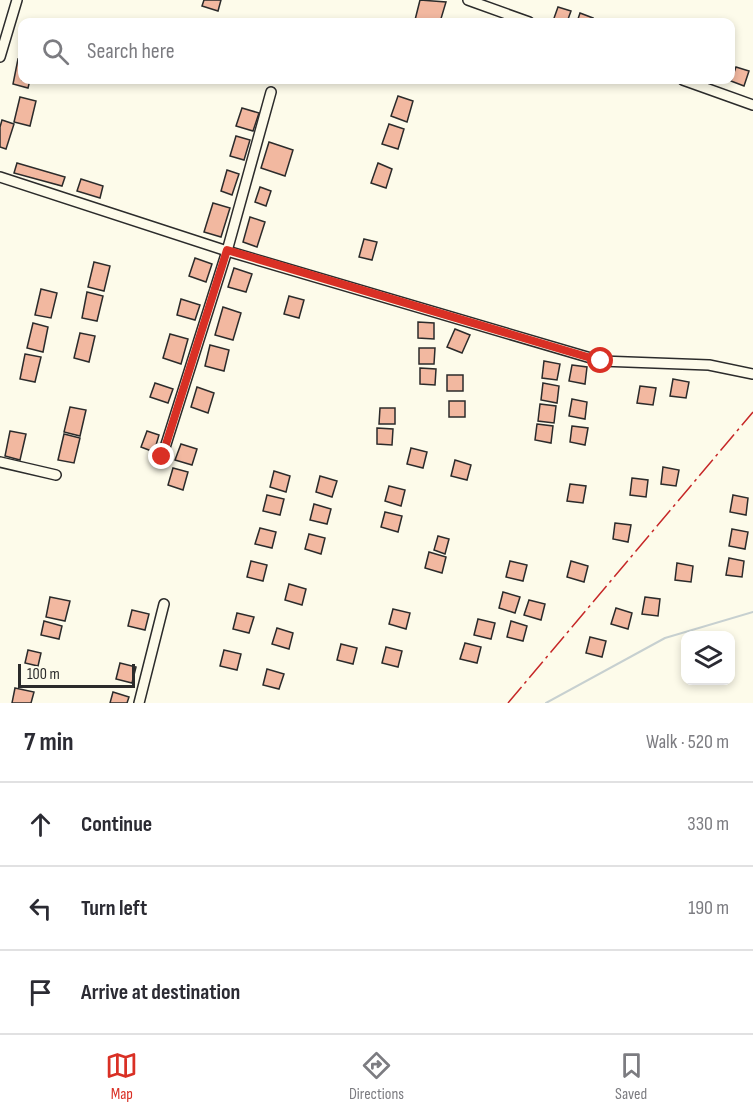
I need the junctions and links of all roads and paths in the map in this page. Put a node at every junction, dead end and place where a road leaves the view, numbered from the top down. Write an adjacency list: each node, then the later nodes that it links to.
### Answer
1 (17, 0): 4 (street)
2 (468, 0): 3 (street)
3 (518, 18)
4 (0, 57)
5 (694, 84): 7 (street)
6 (271, 92): 9 (street)
7 (753, 105)
8 (0, 177): 9 (street)
9 (227, 250): 10 (street); 11 (street)
10 (753, 374)
11 (162, 457)
12 (0, 462): 13 (street)
13 (56, 475)
14 (164, 604): 15 (street)
15 (139, 703)

